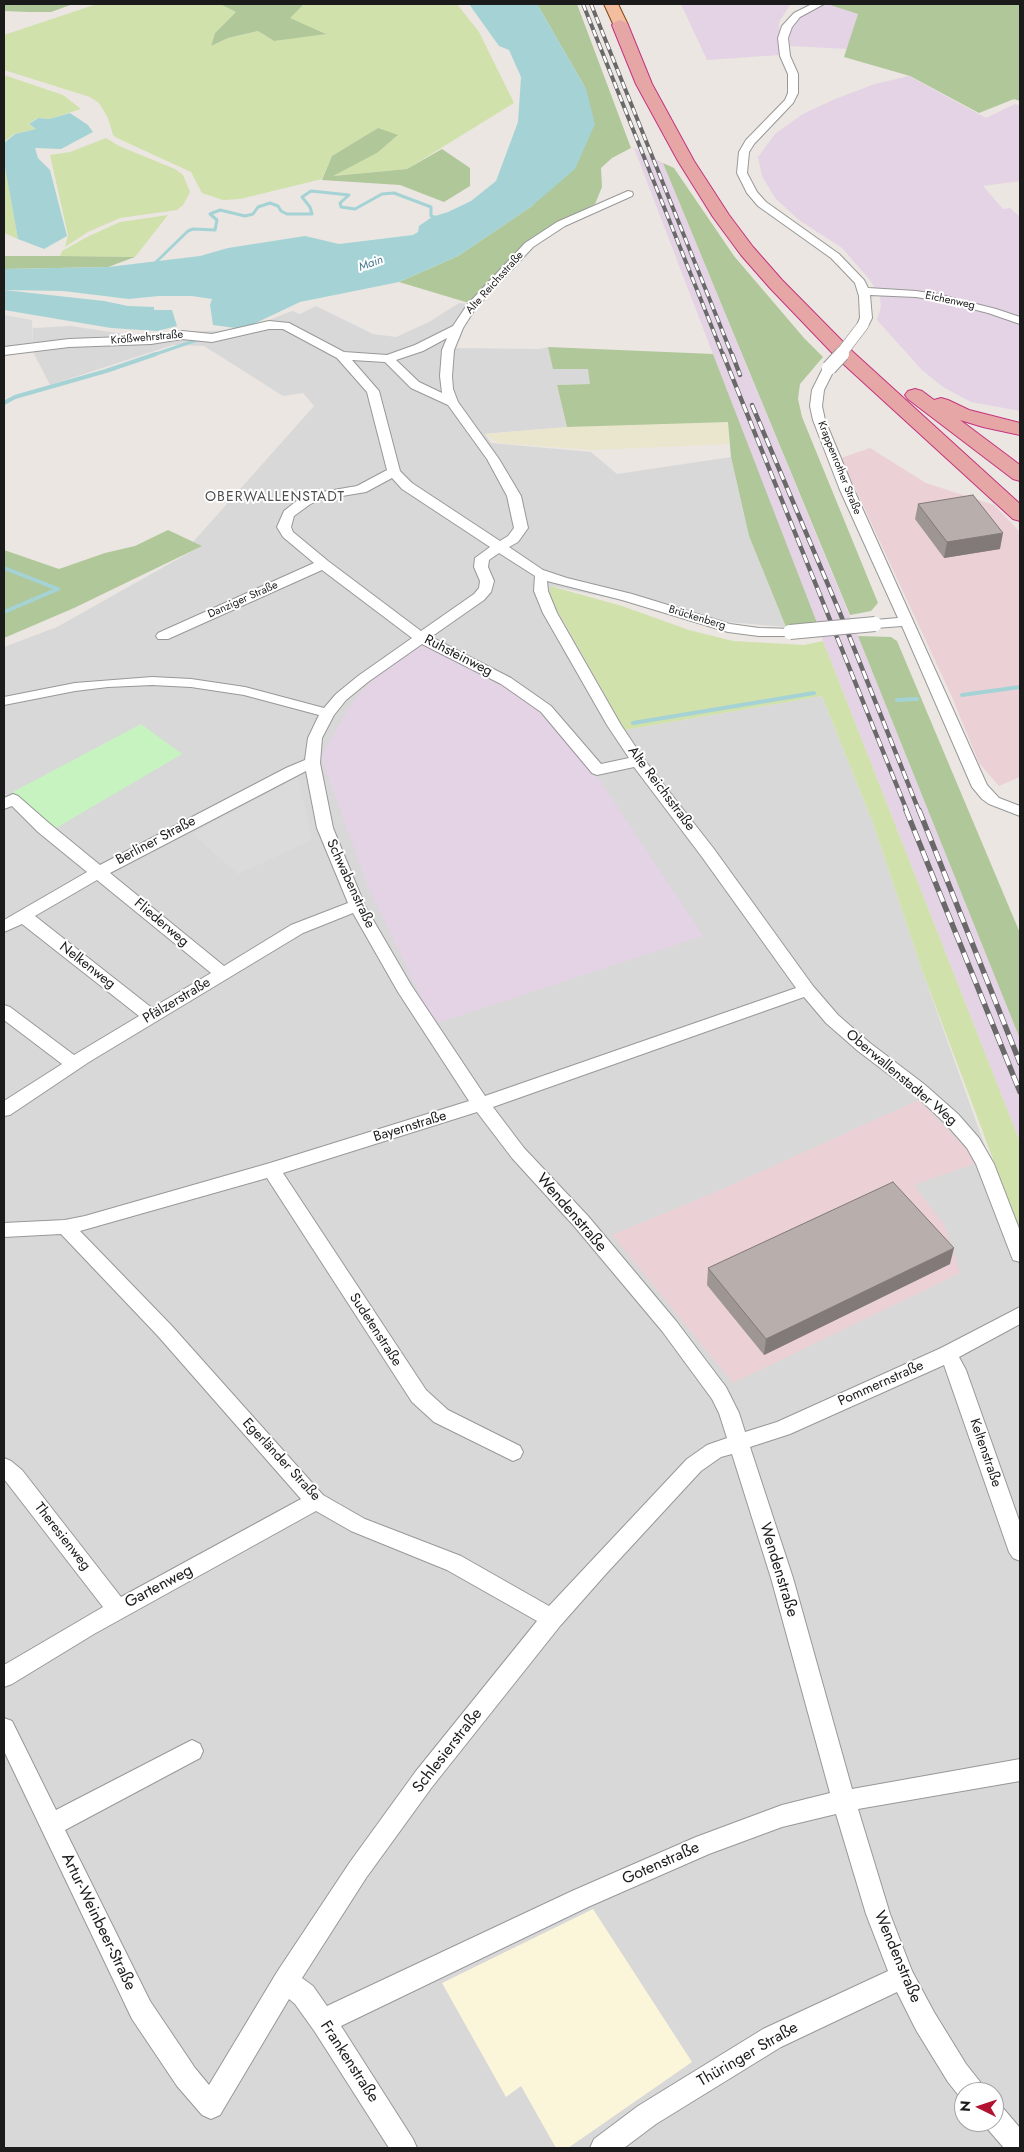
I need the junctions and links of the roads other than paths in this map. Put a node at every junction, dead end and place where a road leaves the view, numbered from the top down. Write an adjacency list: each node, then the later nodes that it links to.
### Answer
1 (611, 4): 3 (main road)
2 (819, 4): 5 (street, Krappenrother Straße)
3 (620, 26): 11 (highway); 12 (highway)
4 (628, 194): 7 (street, Alte Reichsstraße)
5 (864, 291): 6 (street, Eichenweg); 24 (street, Krappenrother Straße, bridge)
6 (1020, 321)
7 (457, 328): 10 (street); 13 (street, Alte Reichsstraße)
8 (4, 351): 9 (street, Krößwehrstraße)
9 (341, 355): 10 (street, Krößwehrstraße); 15 (street, Krößwehrstraße)
10 (388, 359): 13 (street)
11 (892, 373): 14 (highway); 16 (highway)
12 (897, 401): 19 (highway); 20 (highway)
13 (452, 402): 21 (street, Alte Reichsstraße)
14 (1020, 429)
15 (394, 472): 17 (street, Krößwehrstraße); 18 (street)
16 (1020, 475)
17 (407, 486): 18 (street); 21 (street, Krößwehrstraße)
18 (361, 489): 22 (street, Ruhsteinweg)
19 (1020, 490)
20 (1020, 515)
21 (498, 547): 23 (street, Brückenberg); 26 (street, Schwabenstraße)
22 (322, 564): 25 (street, Danziger Straße); 26 (street, Ruhsteinweg)
23 (542, 575): 24 (street, Brückenberg, bridge); 29 (street, Alte Reichsstraße)
24 (907, 621): 32 (street, Krappenrother Straße)
25 (163, 636)
26 (420, 637): 28 (street, Schwabenstraße); 29 (street, Ruhsteinweg)
27 (4, 702): 28 (street)
28 (327, 713): 30 (street, Schwabenstraße)
29 (638, 761): 38 (street, Alte Reichsstraße)
30 (312, 763): 33 (street, Berliner Straße); 34 (street, Schwabenstraße)
31 (4, 804): 33 (street, Fliederweg)
32 (1020, 811)
33 (99, 872): 35 (street, Berliner Straße); 37 (street, Fliederweg)
34 (358, 906): 37 (street, Pfälzerstraße); 42 (street, Schwabenstraße)
35 (22, 916): 36 (street, Berliner Straße); 40 (street, Nelkenweg)
36 (4, 927)
37 (222, 974): 40 (street, Pfälzerstraße)
38 (807, 990): 42 (street, Bayernstraße); 47 (street, Oberwallenstadter Weg)
39 (4, 1011): 41 (street)
40 (152, 1017): 41 (street, Pfälzerstraße)
41 (74, 1064): 43 (street, Pfälzerstraße)
42 (481, 1105): 44 (street, Bayernstraße); 50 (street, Wendenstraße)
43 (4, 1110)
44 (271, 1170): 45 (street, Bayernstraße); 51 (street, Sudetenstraße)
45 (65, 1227): 46 (street, Bayernstraße); 53 (street, Egerländer Straße)
46 (4, 1230)
47 (1020, 1255)
48 (1020, 1315): 49 (street, Pommernstraße)
49 (948, 1354): 50 (street, Pommernstraße); 54 (street, Keltenstraße)
50 (738, 1442): 56 (street, Schlesierstraße); 61 (street, Wendenstraße)
51 (513, 1452)
52 (7, 1475): 55 (street, Theresienweg)
53 (316, 1501): 55 (street, Gartenweg); 56 (street, Egerländer Straße)
54 (1020, 1552)
55 (118, 1610): 57 (street, Gartenweg)
56 (552, 1619): 64 (street, Schlesierstraße)
57 (4, 1677)
58 (4, 1728): 62 (street, Artur-Weinbeer-Straße)
59 (192, 1751): 62 (street)
60 (1020, 1770): 61 (street, Gotenstraße)
61 (843, 1801): 63 (street, Wendenstraße); 65 (street, Gotenstraße)
62 (51, 1825): 67 (street, Artur-Weinbeer-Straße)
63 (903, 1978): 66 (street, Wendenstraße); 71 (street, Thüringer Straße)
64 (286, 1981): 65 (street, Frankenstraße); 67 (street, Schlesierstraße)
65 (324, 2023): 70 (street, Frankenstraße)
66 (964, 2082)
67 (210, 2106)
68 (1004, 2129): 69 (street)
69 (1020, 2147)
70 (404, 2148)
71 (603, 2148)

